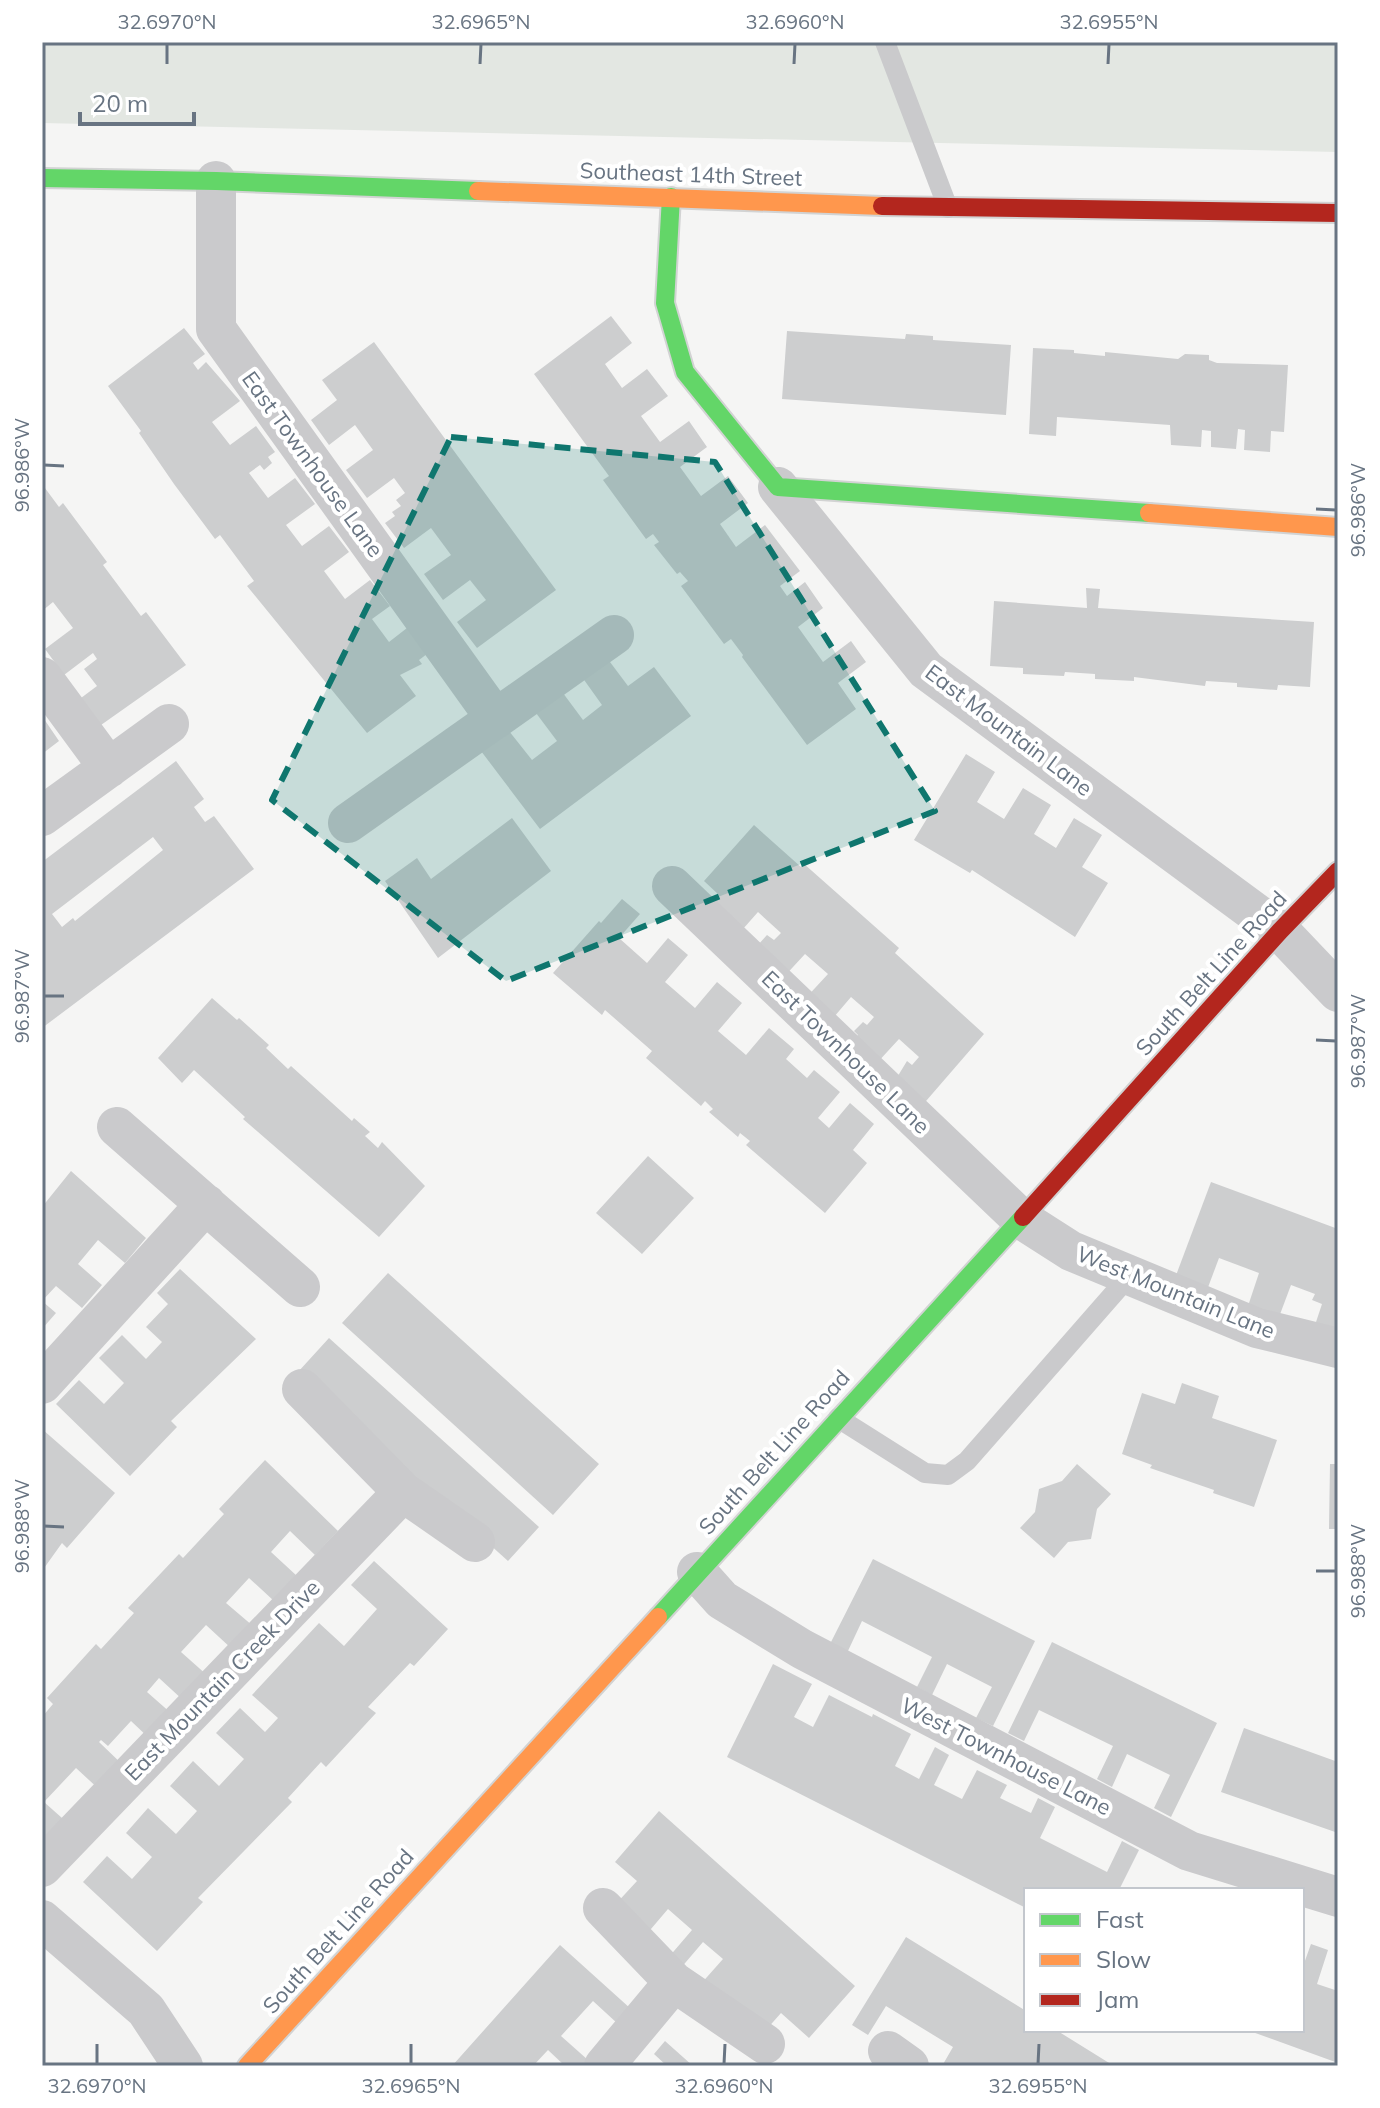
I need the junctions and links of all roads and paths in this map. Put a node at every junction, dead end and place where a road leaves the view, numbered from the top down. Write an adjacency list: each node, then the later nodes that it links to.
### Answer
1 (885, 42): 5 (lane)
2 (42, 178): 3 (street, Southeast 14th Street)
3 (216, 181): 4 (street, Southeast 14th Street); 11 (street, East Townhouse Lane)
4 (671, 197): 5 (street, Southeast 14th Street); 7 (street, East Mountain Lane)
5 (948, 208): 6 (street, Southeast 14th Street)
6 (1338, 213)
7 (778, 487): 8 (street); 18 (street, East Mountain Lane)
8 (1338, 527)
9 (614, 635): 11 (street)
10 (42, 677): 13 (street)
11 (496, 719): 15 (street)
12 (169, 724): 13 (street)
13 (109, 768): 14 (street)
14 (42, 816)
15 (348, 823)
16 (1338, 871): 18 (street, South Belt Line Road)
17 (672, 886): 22 (street, East Townhouse Lane)
18 (1280, 931): 19 (street); 22 (street, South Belt Line Road)
19 (1338, 992)
20 (117, 1127): 21 (street)
21 (206, 1204): 24 (street); 26 (street)
22 (1021, 1219): 23 (street, West Mountain Lane); 28 (street, South Belt Line Road)
23 (1130, 1275): 25 (street, West Mountain Lane); 28 (lane)
24 (300, 1287)
25 (1338, 1348)
26 (42, 1384)
27 (302, 1389): 29 (street)
28 (838, 1418): 31 (street, South Belt Line Road)
29 (403, 1492): 30 (street); 32 (street, East Mountain Creek Drive)
30 (475, 1542)
31 (697, 1572): 33 (street, West Townhouse Lane); 39 (street, South Belt Line Road)
32 (42, 1867)
33 (1338, 1897)
34 (603, 1908): 36 (street)
35 (42, 1920): 38 (street)
36 (674, 1982): 37 (street); 40 (street)
37 (765, 2044)
38 (183, 2066)
39 (247, 2066)
40 (604, 2066)

